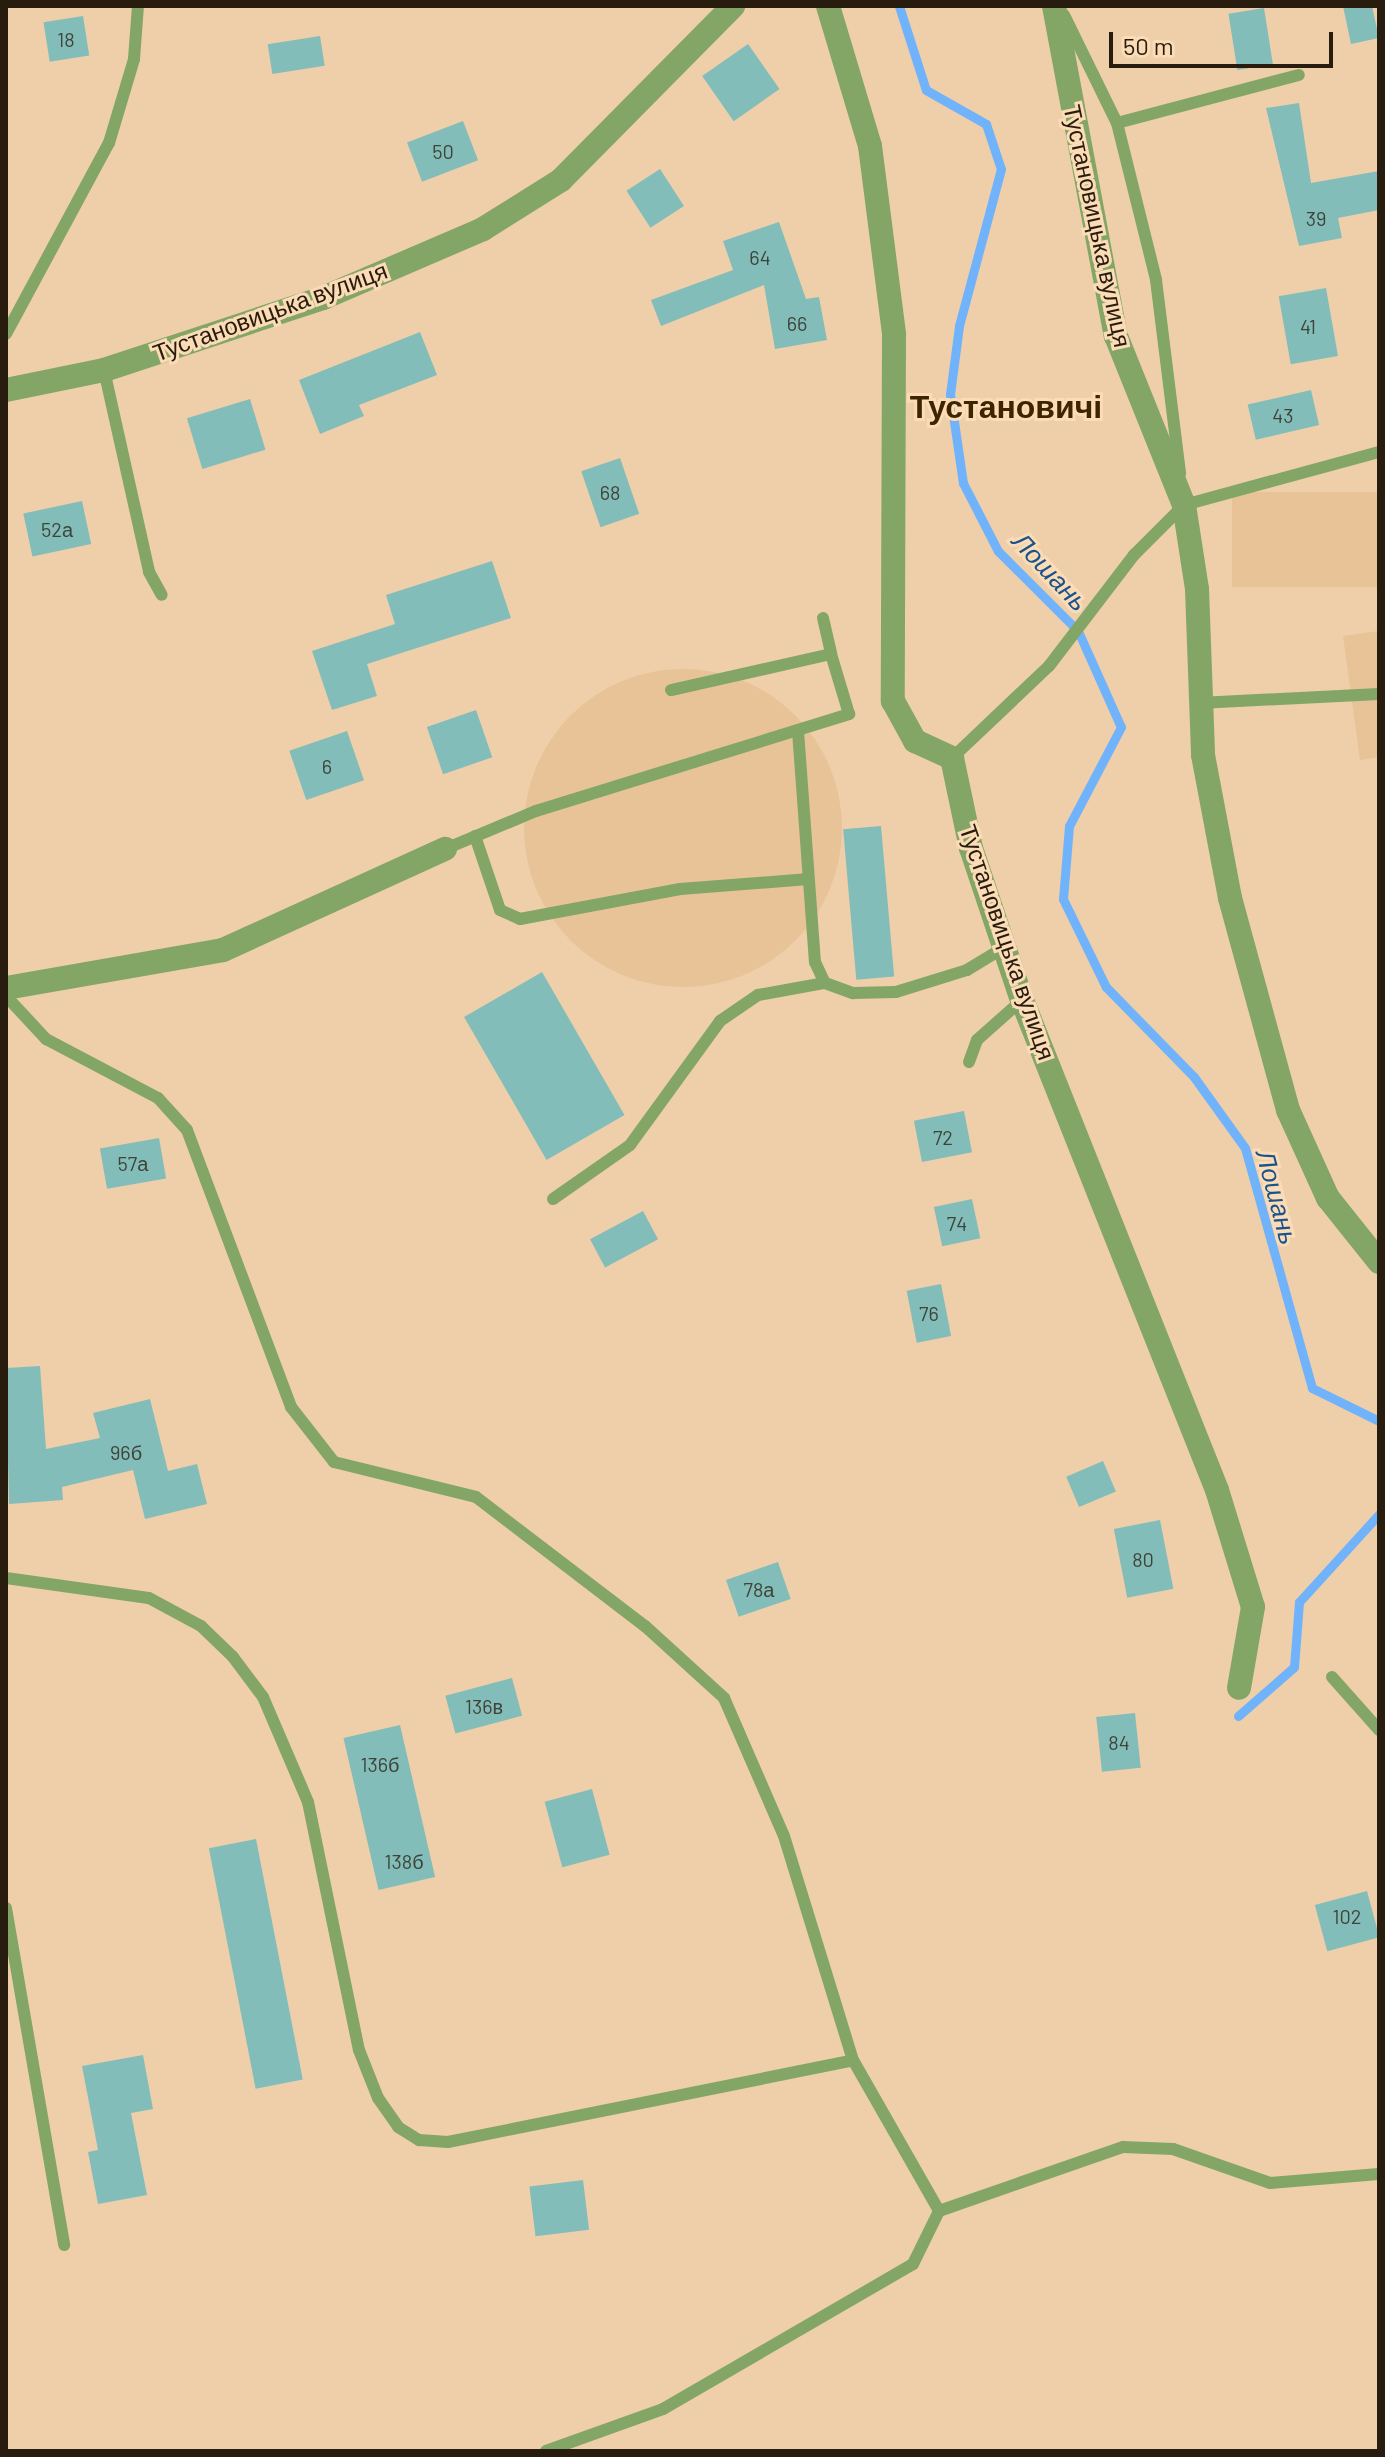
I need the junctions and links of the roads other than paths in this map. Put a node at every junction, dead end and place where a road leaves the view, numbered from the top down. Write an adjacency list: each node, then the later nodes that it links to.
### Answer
1 (138, 6): 7 (lane)
2 (733, 6): 8 (street, Тустановицька вулиця)
3 (828, 6): 19 (street)
4 (1057, 6): 6 (lane); 11 (street, Тустановицька вулиця)
5 (1299, 75): 6 (lane)
6 (1117, 123): 11 (lane)
7 (6, 334)
8 (104, 370): 9 (street, Тустановицька вулиця); 12 (lane)
9 (6, 390)
10 (1379, 452): 11 (lane)
11 (1184, 505): 17 (street, Тустановицька вулиця); 19 (lane)
12 (162, 595)
13 (823, 618): 14 (lane)
14 (831, 654): 15 (lane); 18 (lane)
15 (671, 690)
16 (1379, 694): 17 (lane)
17 (1199, 703): 30 (street, Тустановицька вулиця)
18 (798, 731): 20 (lane); 22 (lane)
19 (952, 758): 23 (street, Тустановицька вулиця)
20 (475, 836): 21 (lane); 22 (lane)
21 (445, 849): 25 (street)
22 (809, 879): 24 (lane)
23 (1005, 947): 24 (lane); 27 (street, Тустановицька вулиця)
24 (825, 983): 29 (lane)
25 (6, 988)
26 (6, 996): 36 (lane)
27 (1022, 1000): 28 (lane); 33 (street, Тустановицька вулиця)
28 (969, 1062)
29 (553, 1199)
30 (1379, 1262)
31 (6, 1578): 36 (lane)
32 (1332, 1677): 34 (lane)
33 (1239, 1688)
34 (1379, 1730)
35 (6, 1908): 39 (lane)
36 (853, 2060): 38 (lane)
37 (1379, 2174): 38 (lane)
38 (939, 2211): 40 (lane)
39 (64, 2245)
40 (546, 2451)

